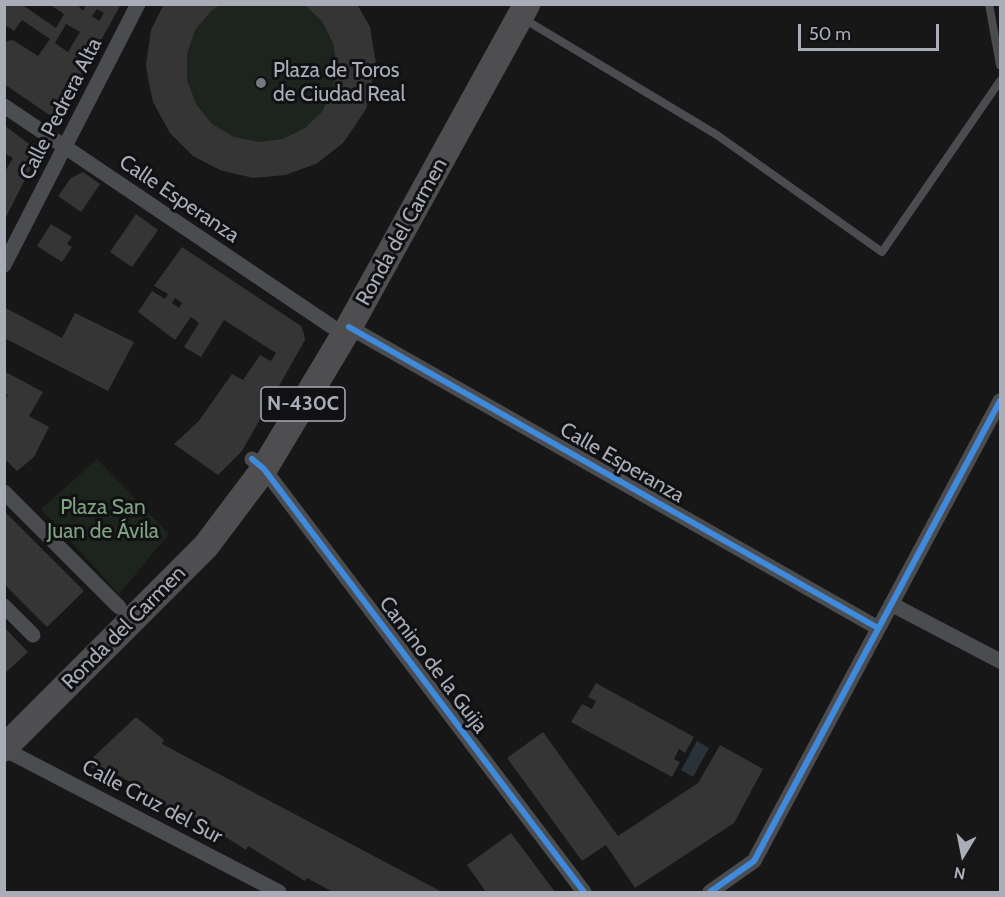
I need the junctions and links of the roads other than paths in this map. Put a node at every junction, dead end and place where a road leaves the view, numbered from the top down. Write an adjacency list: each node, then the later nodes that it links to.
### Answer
1 (138, 4): 7 (street, Calle Pedrera Alta)
2 (989, 4): 4 (lane)
3 (518, 8): 5 (lane); 9 (highway, Ronda del Carmen / N-430C)
4 (1000, 65)
5 (1000, 81)
6 (4, 106): 7 (street, Calle Esperanza)
7 (65, 148): 8 (street, Calle Pedrera Alta); 9 (street, Calle Esperanza)
8 (4, 265)
9 (340, 326): 11 (highway, Ronda del Carmen / N-430C); 16 (street, Calle Esperanza)
10 (1000, 401): 13 (street)
11 (258, 464): 15 (highway, Ronda del Carmen / N-430C); 20 (highway, Ronda del Carmen / N-430C); 22 (street, Camino de la Guija)
12 (4, 492): 15 (street)
13 (891, 604): 16 (street); 18 (street)
14 (4, 606): 17 (street)
15 (119, 607): 19 (highway, Ronda del Carmen / N-430C)
16 (878, 628): 23 (street)
17 (33, 635)
18 (1000, 661)
19 (4, 721)
20 (4, 748): 21 (street, Calle Cruz del Sur)
21 (279, 892)
22 (584, 892)
23 (710, 892)

